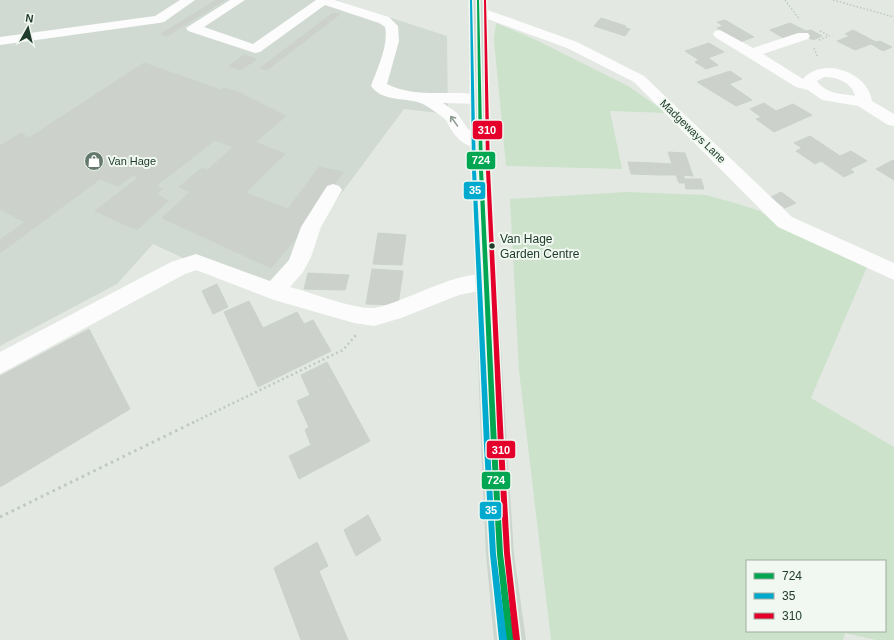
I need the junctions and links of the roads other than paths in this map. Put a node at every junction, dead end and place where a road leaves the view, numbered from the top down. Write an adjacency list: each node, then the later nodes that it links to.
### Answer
1 (189, 0): 6 (street)
2 (239, 0): 3 (street)
3 (323, 0): 10 (street)
4 (478, 5): 11 (main road); 16 (street, Madgeways Lane)
5 (720, 34): 8 (street)
6 (0, 41)
7 (808, 41): 8 (street)
8 (751, 54): 9 (street)
9 (813, 87): 12 (street); 12 (street)
10 (428, 98): 11 (street); 14 (street, one-way to 10)
11 (480, 99): 14 (main road)
12 (864, 102): 13 (street)
13 (894, 121)
14 (480, 144): 17 (main road)
15 (333, 190): 18 (street)
16 (894, 272)
17 (487, 282): 18 (street); 20 (main road)
18 (274, 291): 19 (street)
19 (0, 364)
20 (510, 640)

